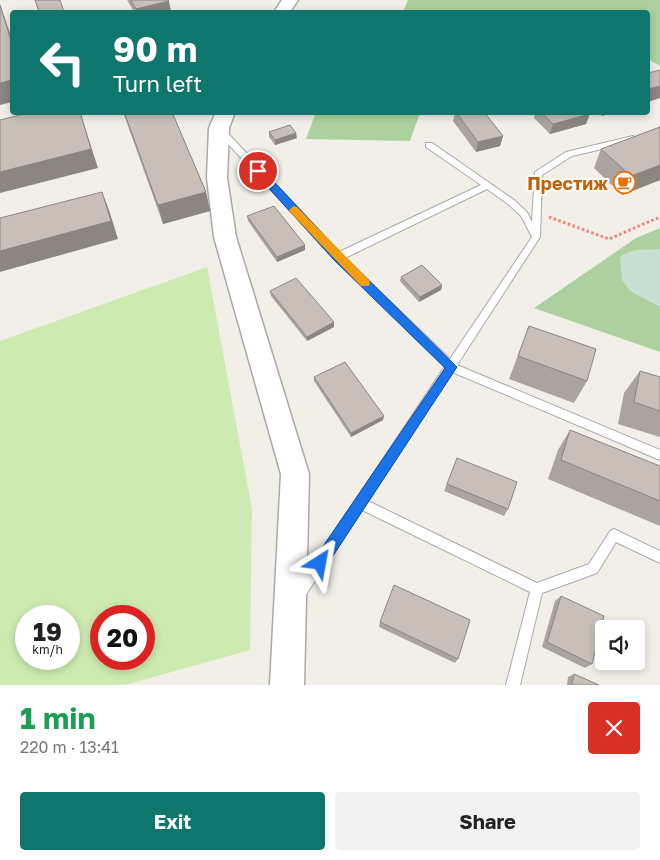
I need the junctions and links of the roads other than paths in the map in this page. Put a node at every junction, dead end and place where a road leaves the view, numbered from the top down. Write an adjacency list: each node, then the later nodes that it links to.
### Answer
1 (222, 120): 6 (lane); 12 (street)
2 (644, 136): 5 (lane)
3 (429, 145): 4 (lane)
4 (487, 186): 5 (lane); 6 (lane)
5 (536, 238): 7 (lane)
6 (338, 257): 7 (lane)
7 (452, 367): 8 (lane); 9 (lane)
8 (660, 455)
9 (360, 503): 11 (lane); 12 (lane)
10 (660, 556): 11 (lane)
11 (537, 588): 14 (lane)
12 (290, 608): 13 (street)
13 (287, 685)
14 (513, 685)

